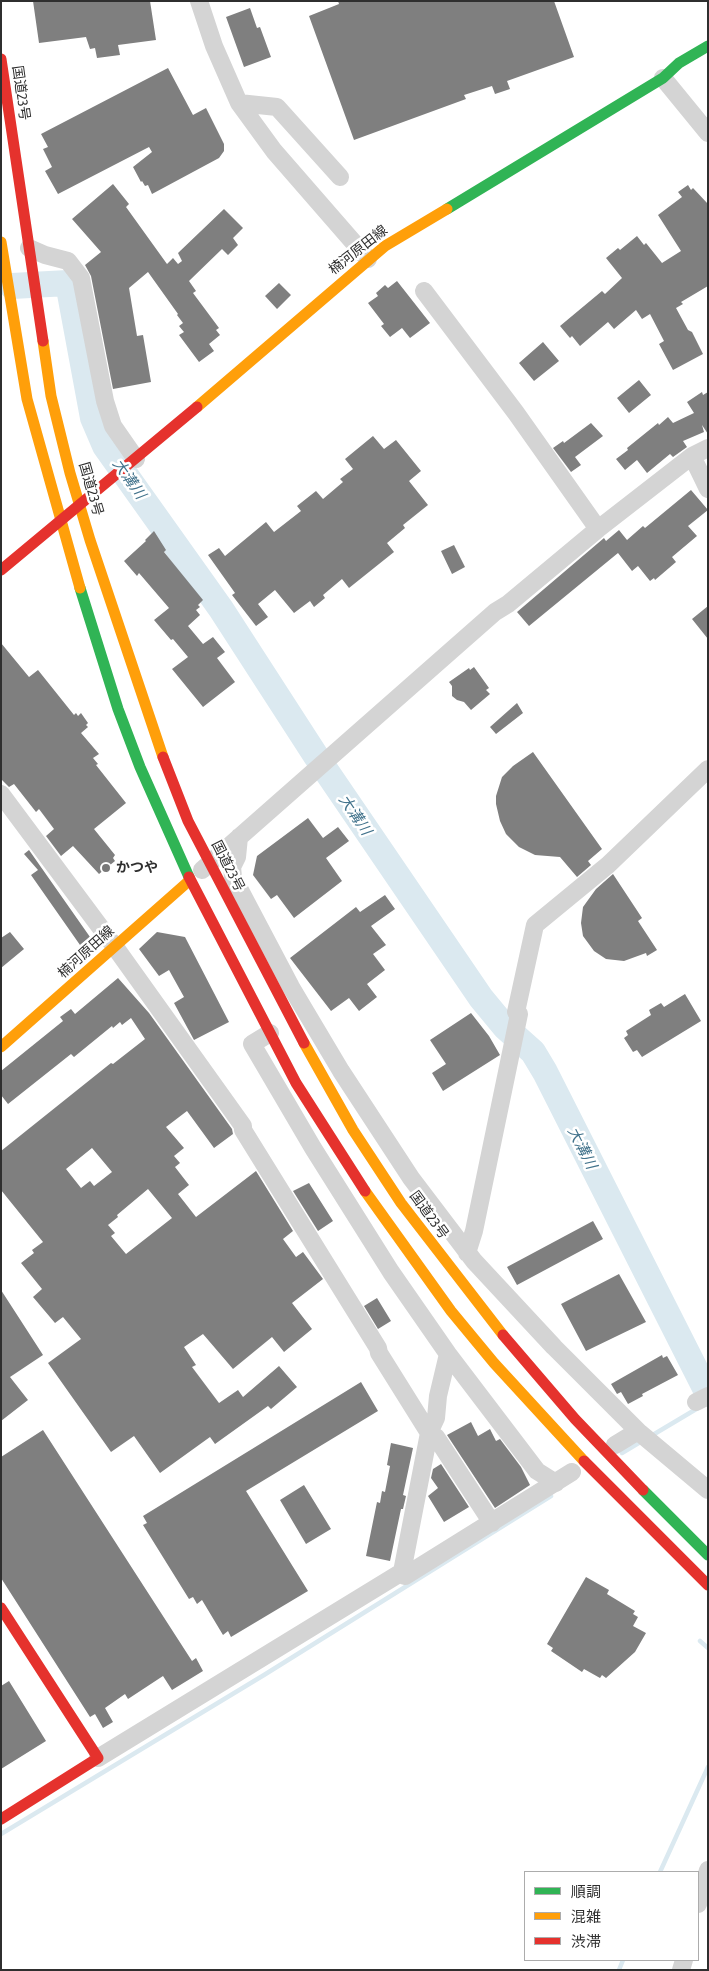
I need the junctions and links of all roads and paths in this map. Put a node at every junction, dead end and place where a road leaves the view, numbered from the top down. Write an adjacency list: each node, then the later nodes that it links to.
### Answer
1 (199, 1): 5 (street)
2 (708, 46): 4 (main road, 楠河原田線)
3 (1, 59): 9 (main road, 国道23号)
4 (663, 78): 6 (street); 10 (main road, 楠河原田線)
5 (239, 103): 7 (street); 10 (street)
6 (708, 133)
7 (340, 177)
8 (1, 242): 17 (main road)
9 (29, 248): 14 (street); 16 (main road, 国道23号)
10 (368, 259): 14 (main road, 楠河原田線)
11 (424, 291): 18 (street)
12 (708, 448): 13 (street)
13 (692, 456): 15 (street); 18 (street)
14 (134, 460): 16 (main road, 楠河原田線)
15 (708, 489)
16 (80, 505): 17 (main road, 楠河原田線); 23 (main road, 国道23号)
17 (60, 523): 19 (main road, 楠河原田線); 24 (main road)
18 (598, 529): 22 (street)
19 (1, 570)
20 (708, 769): 28 (street)
21 (1, 794): 25 (street)
22 (239, 838): 23 (street); 28 (street)
23 (209, 864): 24 (street); 37 (main road, 国道23号)
24 (190, 880): 25 (main road, 楠河原田線); 26 (main road)
25 (115, 947): 27 (main road, 楠河原田線); 30 (street)
26 (270, 1033): 29 (street); 39 (main road)
27 (1, 1047)
28 (467, 1252): 31 (street)
29 (448, 1354): 30 (street); 34 (street)
30 (429, 1434): 36 (street); 38 (street)
31 (644, 1436): 32 (street); 35 (street)
32 (615, 1445)
33 (572, 1472): 34 (street)
34 (556, 1483): 36 (street)
35 (708, 1490)
36 (492, 1522): 38 (street)
37 (708, 1555)
38 (402, 1572): 41 (street)
39 (708, 1585)
40 (1, 1608): 41 (main road)
41 (98, 1758): 42 (main road)
42 (1, 1819)
43 (708, 1870): 44 (street)
44 (699, 1901)

